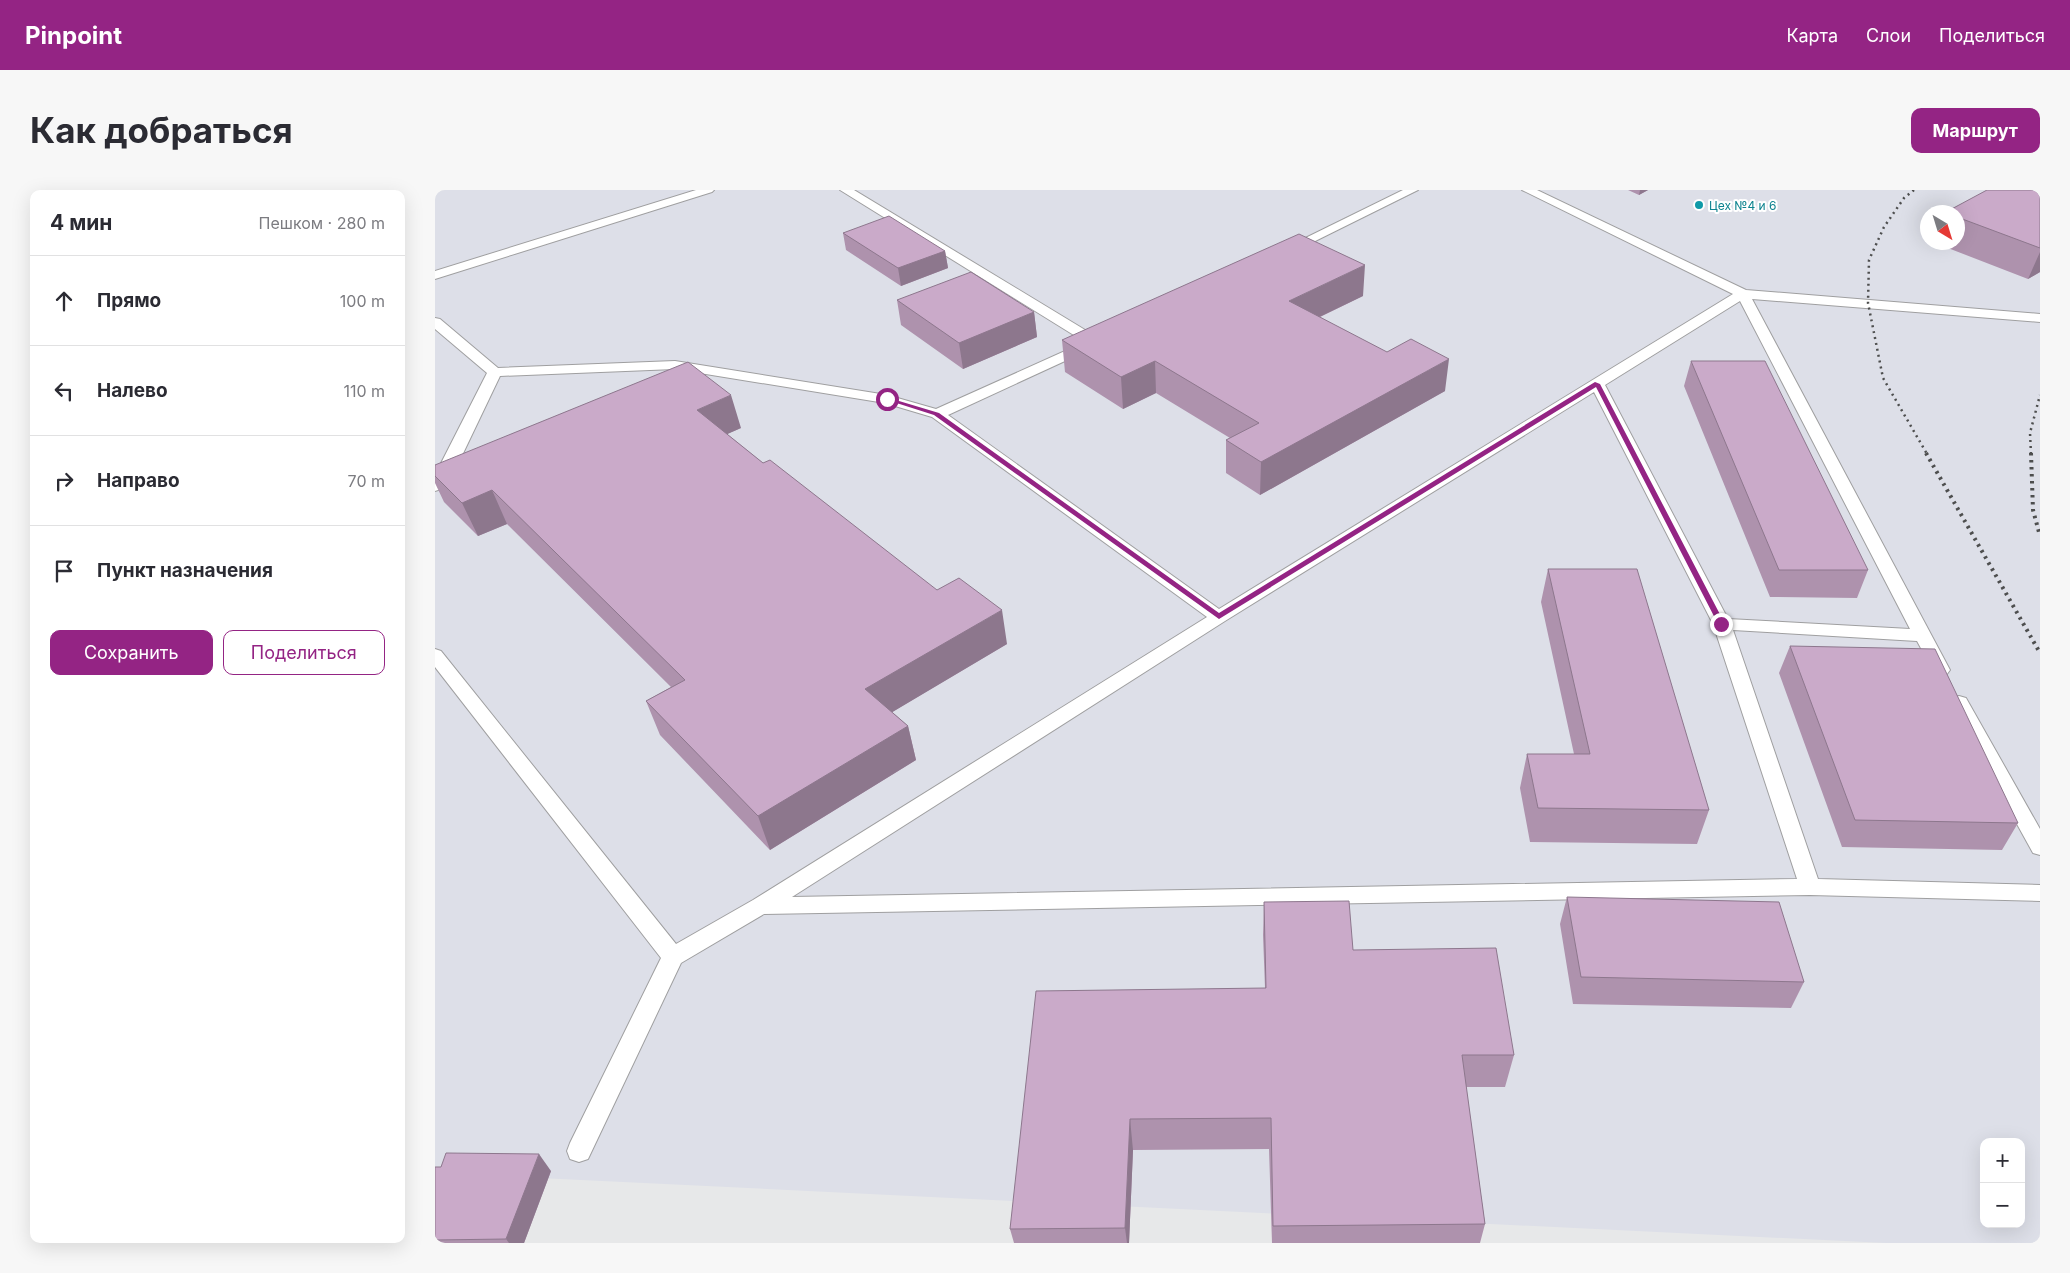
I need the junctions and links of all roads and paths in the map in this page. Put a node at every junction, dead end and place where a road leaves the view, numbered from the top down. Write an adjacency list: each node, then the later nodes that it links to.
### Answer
1 (708, 190): 6 (lane)
2 (846, 190): 10 (lane)
3 (1412, 190): 5 (lane)
4 (1528, 190): 7 (lane)
5 (1271, 257)
6 (435, 275)
7 (1743, 294): 8 (lane); 12 (lane); 17 (lane)
8 (2040, 318)
9 (435, 322): 11 (lane)
10 (1100, 340): 13 (lane)
11 (495, 372): 13 (lane); 14 (lane)
12 (1597, 384): 15 (lane); 16 (lane)
13 (937, 414): 15 (lane)
14 (435, 486)
15 (1219, 617): 22 (lane)
16 (1721, 624): 17 (lane); 20 (lane)
17 (1921, 635): 19 (lane)
18 (435, 654): 23 (lane)
19 (2040, 848)
20 (1810, 887): 21 (lane); 22 (lane)
21 (2040, 893)
22 (761, 906): 23 (lane)
23 (673, 957): 24 (lane)
24 (579, 1151)

